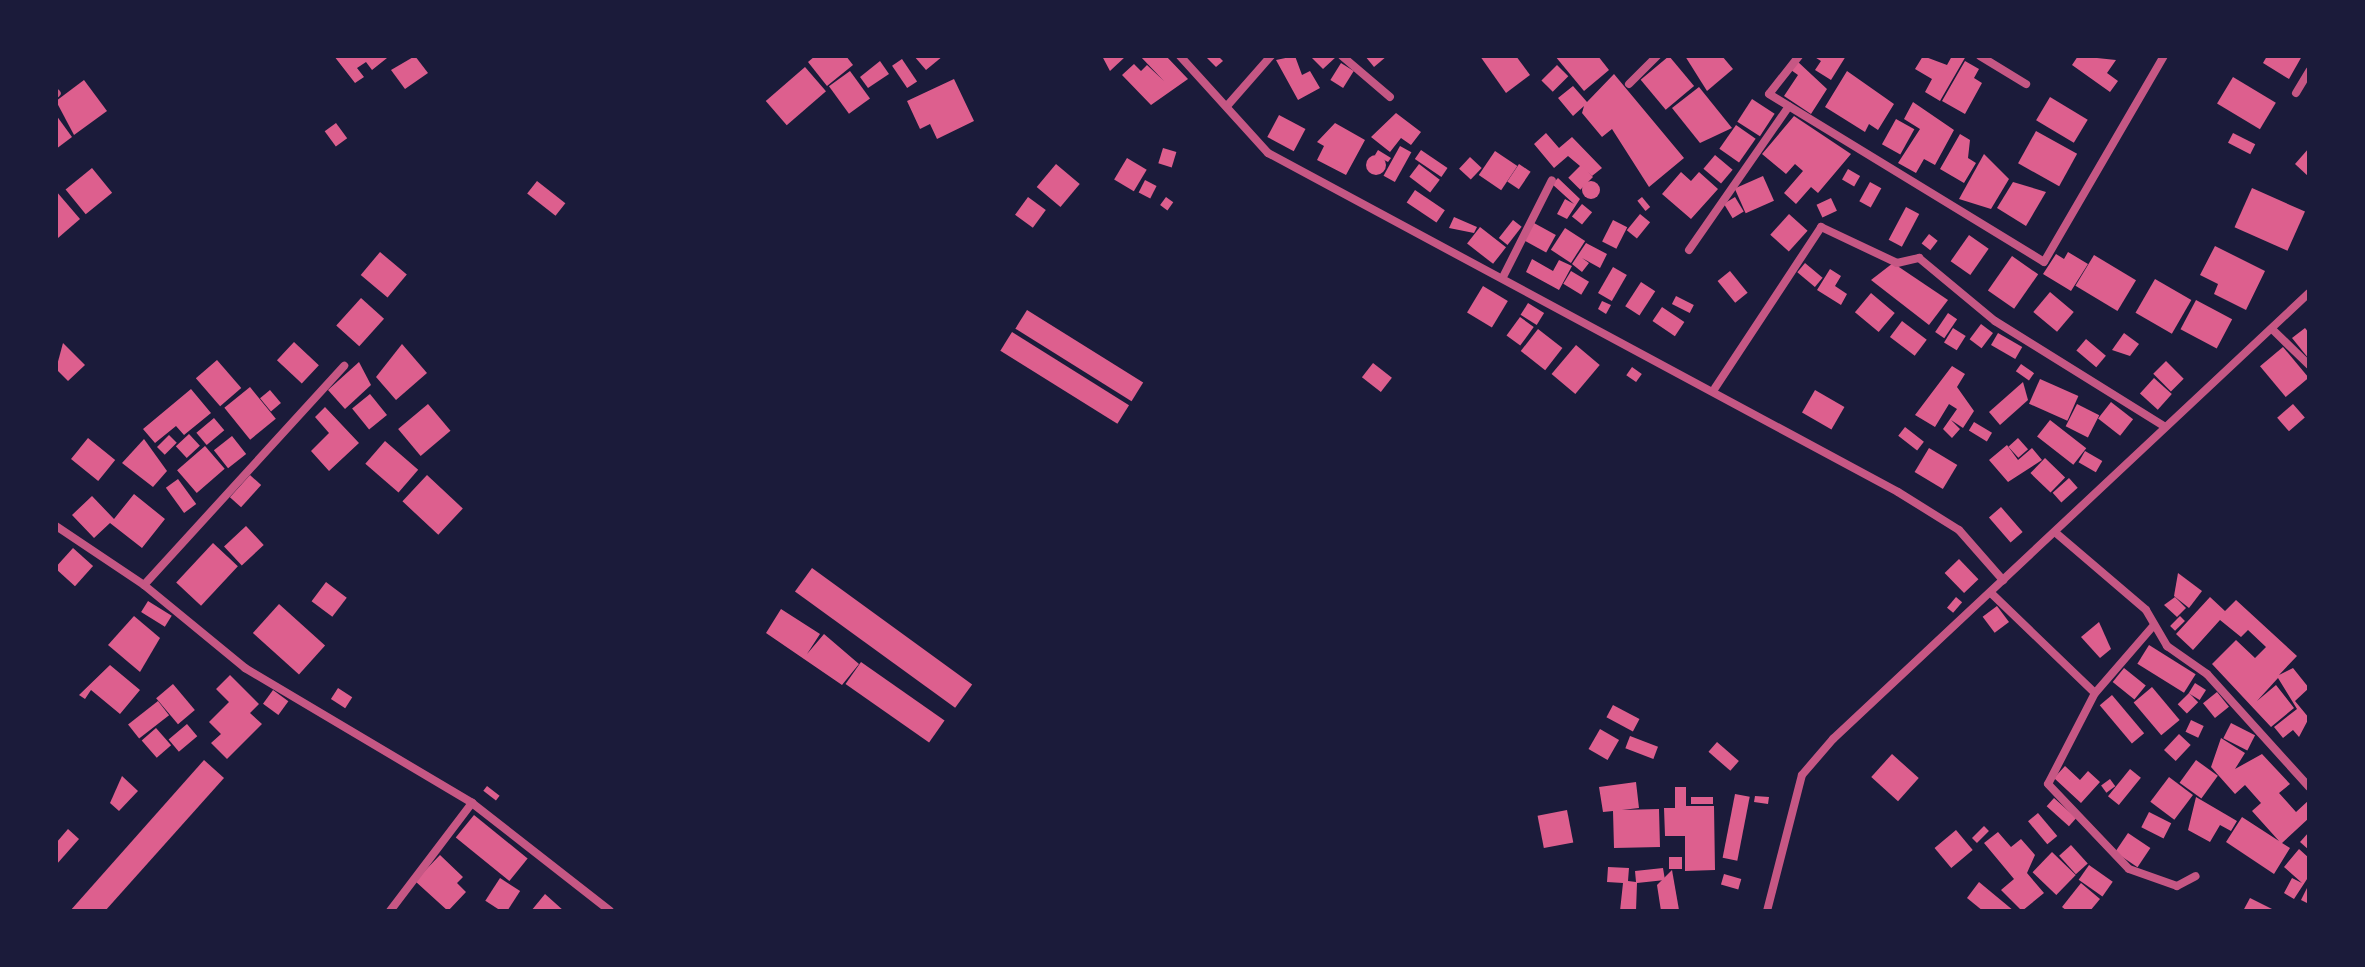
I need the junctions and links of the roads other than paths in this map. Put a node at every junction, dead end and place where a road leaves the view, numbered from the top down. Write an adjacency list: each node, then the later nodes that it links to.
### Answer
1 (1180, 56): 13 (street)
2 (1271, 56): 13 (street)
3 (1342, 56): 12 (street)
4 (1657, 56): 9 (street)
5 (1799, 56): 14 (street)
6 (1980, 56): 10 (street)
7 (2164, 56): 14 (street)
8 (2309, 71): 11 (street)
9 (1629, 84)
10 (2026, 84)
11 (2296, 93)
12 (1390, 97)
13 (1227, 106): 17 (street)
14 (1789, 106): 16 (street)
15 (1552, 180): 17 (street)
16 (1689, 250)
17 (1504, 275): 22 (street)
18 (2309, 293): 19 (street)
19 (2272, 329): 20 (street); 23 (street)
20 (2309, 365)
21 (344, 366): 27 (street)
22 (1715, 388): 23 (street); 26 (street)
23 (2165, 427): 25 (street)
24 (56, 526): 27 (street)
25 (2056, 533): 26 (street); 29 (street)
26 (2003, 580): 28 (street)
27 (144, 585): 32 (street)
28 (1991, 593): 30 (street); 36 (street)
29 (2154, 625): 30 (street); 31 (street)
30 (2095, 693): 33 (street)
31 (2309, 787)
32 (472, 803): 34 (street); 35 (street)
33 (2196, 876)
34 (390, 911)
35 (610, 911)
36 (1767, 911)

